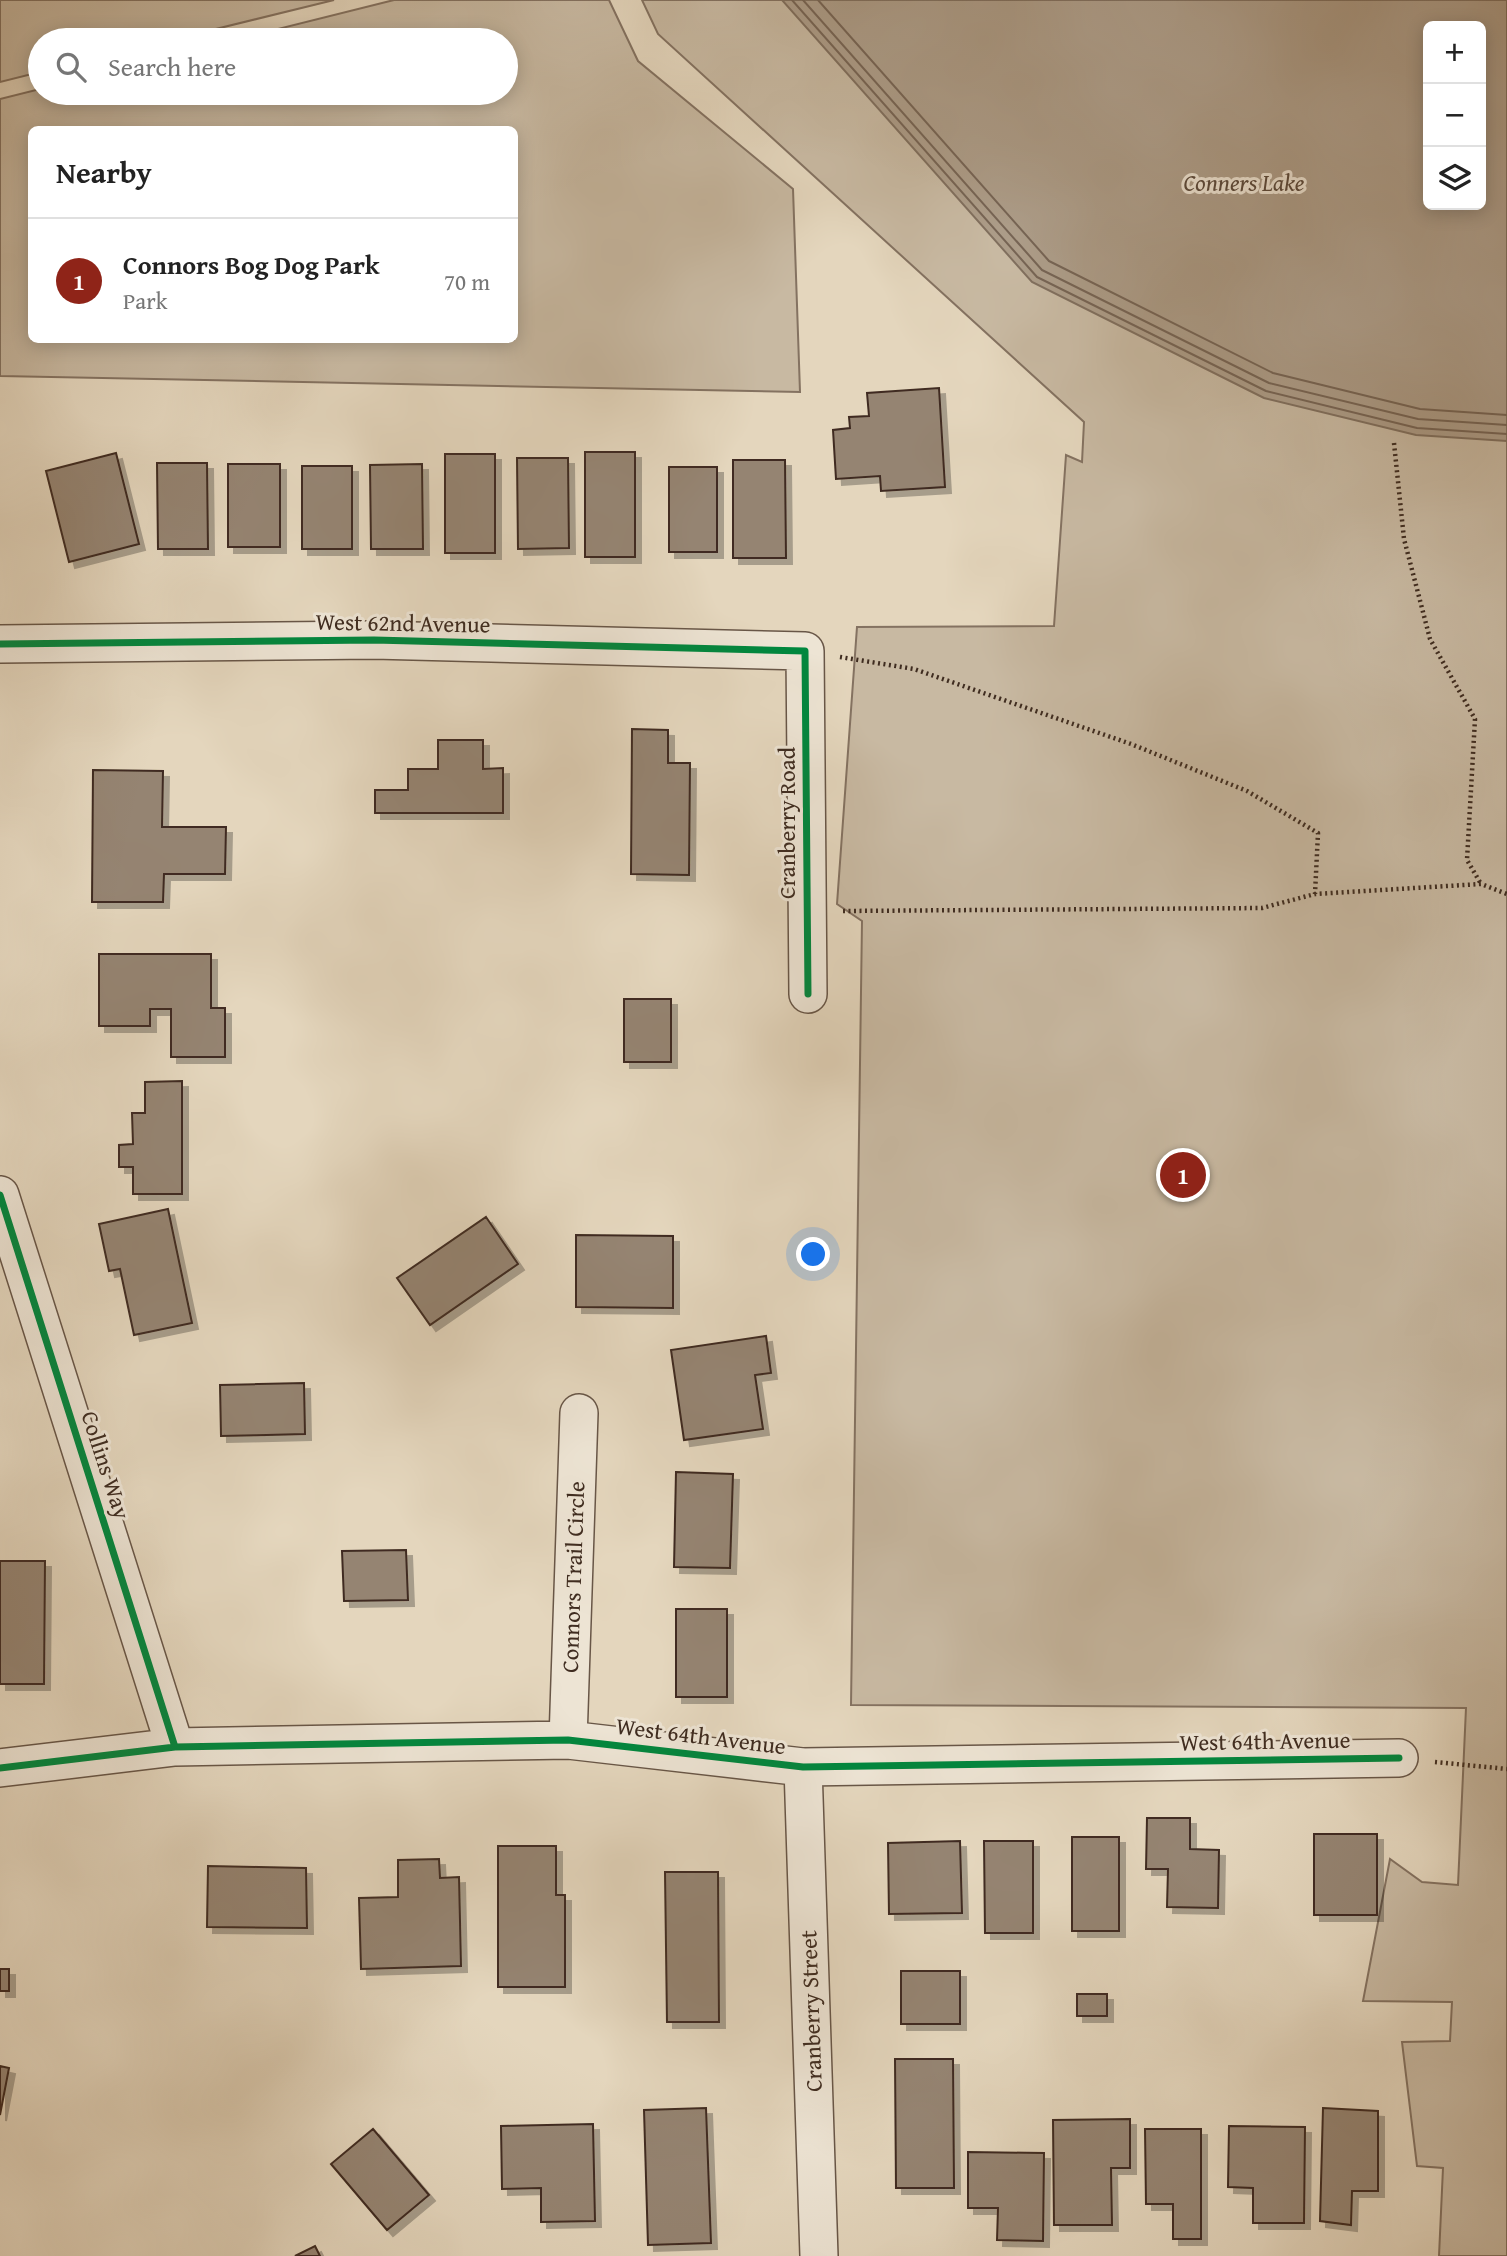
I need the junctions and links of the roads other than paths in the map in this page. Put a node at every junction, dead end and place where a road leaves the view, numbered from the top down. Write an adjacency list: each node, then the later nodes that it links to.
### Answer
1 (0, 644): 2 (street, West 62nd Avenue)
2 (805, 651): 3 (street, Cranberry Road)
3 (807, 994)
4 (0, 1195): 7 (street, Collins Way)
5 (579, 1413): 6 (street, Connors Trail Circle)
6 (568, 1740): 7 (street, West 64th Avenue); 9 (street, West 64th Avenue)
7 (176, 1747): 10 (street, West 64th Avenue)
8 (1399, 1758): 9 (street, West 64th Avenue)
9 (803, 1767): 11 (street, Cranberry Street)
10 (0, 1768)
11 (819, 2256)

